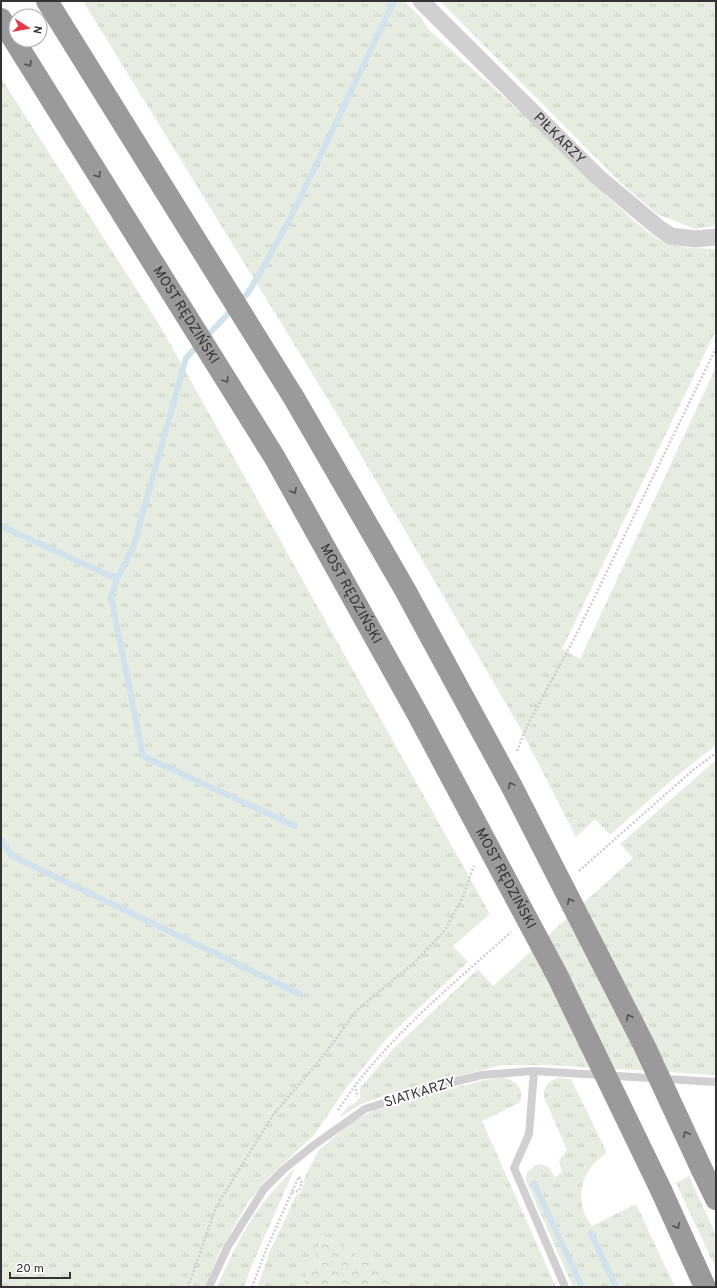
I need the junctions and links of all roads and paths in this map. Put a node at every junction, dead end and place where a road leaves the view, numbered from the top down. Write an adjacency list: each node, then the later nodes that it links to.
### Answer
1 (47, 1): 18 (highway, one-way to 1, bridge)
2 (421, 1): 4 (street, PIŁKARZY)
3 (1, 20): 22 (highway, MOST RĘDZIŃSKI, one-way to 22, bridge)
4 (716, 237)
5 (716, 752): 6 (path)
6 (573, 876)
7 (514, 929): 10 (path)
8 (534, 1071): 9 (lane, SIATKARZY); 15 (lane, SIATKARZY); 21 (lane)
9 (716, 1082)
10 (355, 1085): 11 (path); 13 (path)
11 (354, 1100)
12 (348, 1101): 13 (path)
13 (343, 1102): 14 (path)
14 (334, 1114)
15 (314, 1145): 16 (path); 19 (lane, SIATKARZY)
16 (299, 1176): 17 (path); 17 (path)
17 (292, 1192): 20 (path)
18 (716, 1199)
19 (209, 1287)
20 (252, 1287)
21 (566, 1287)
22 (705, 1287)

